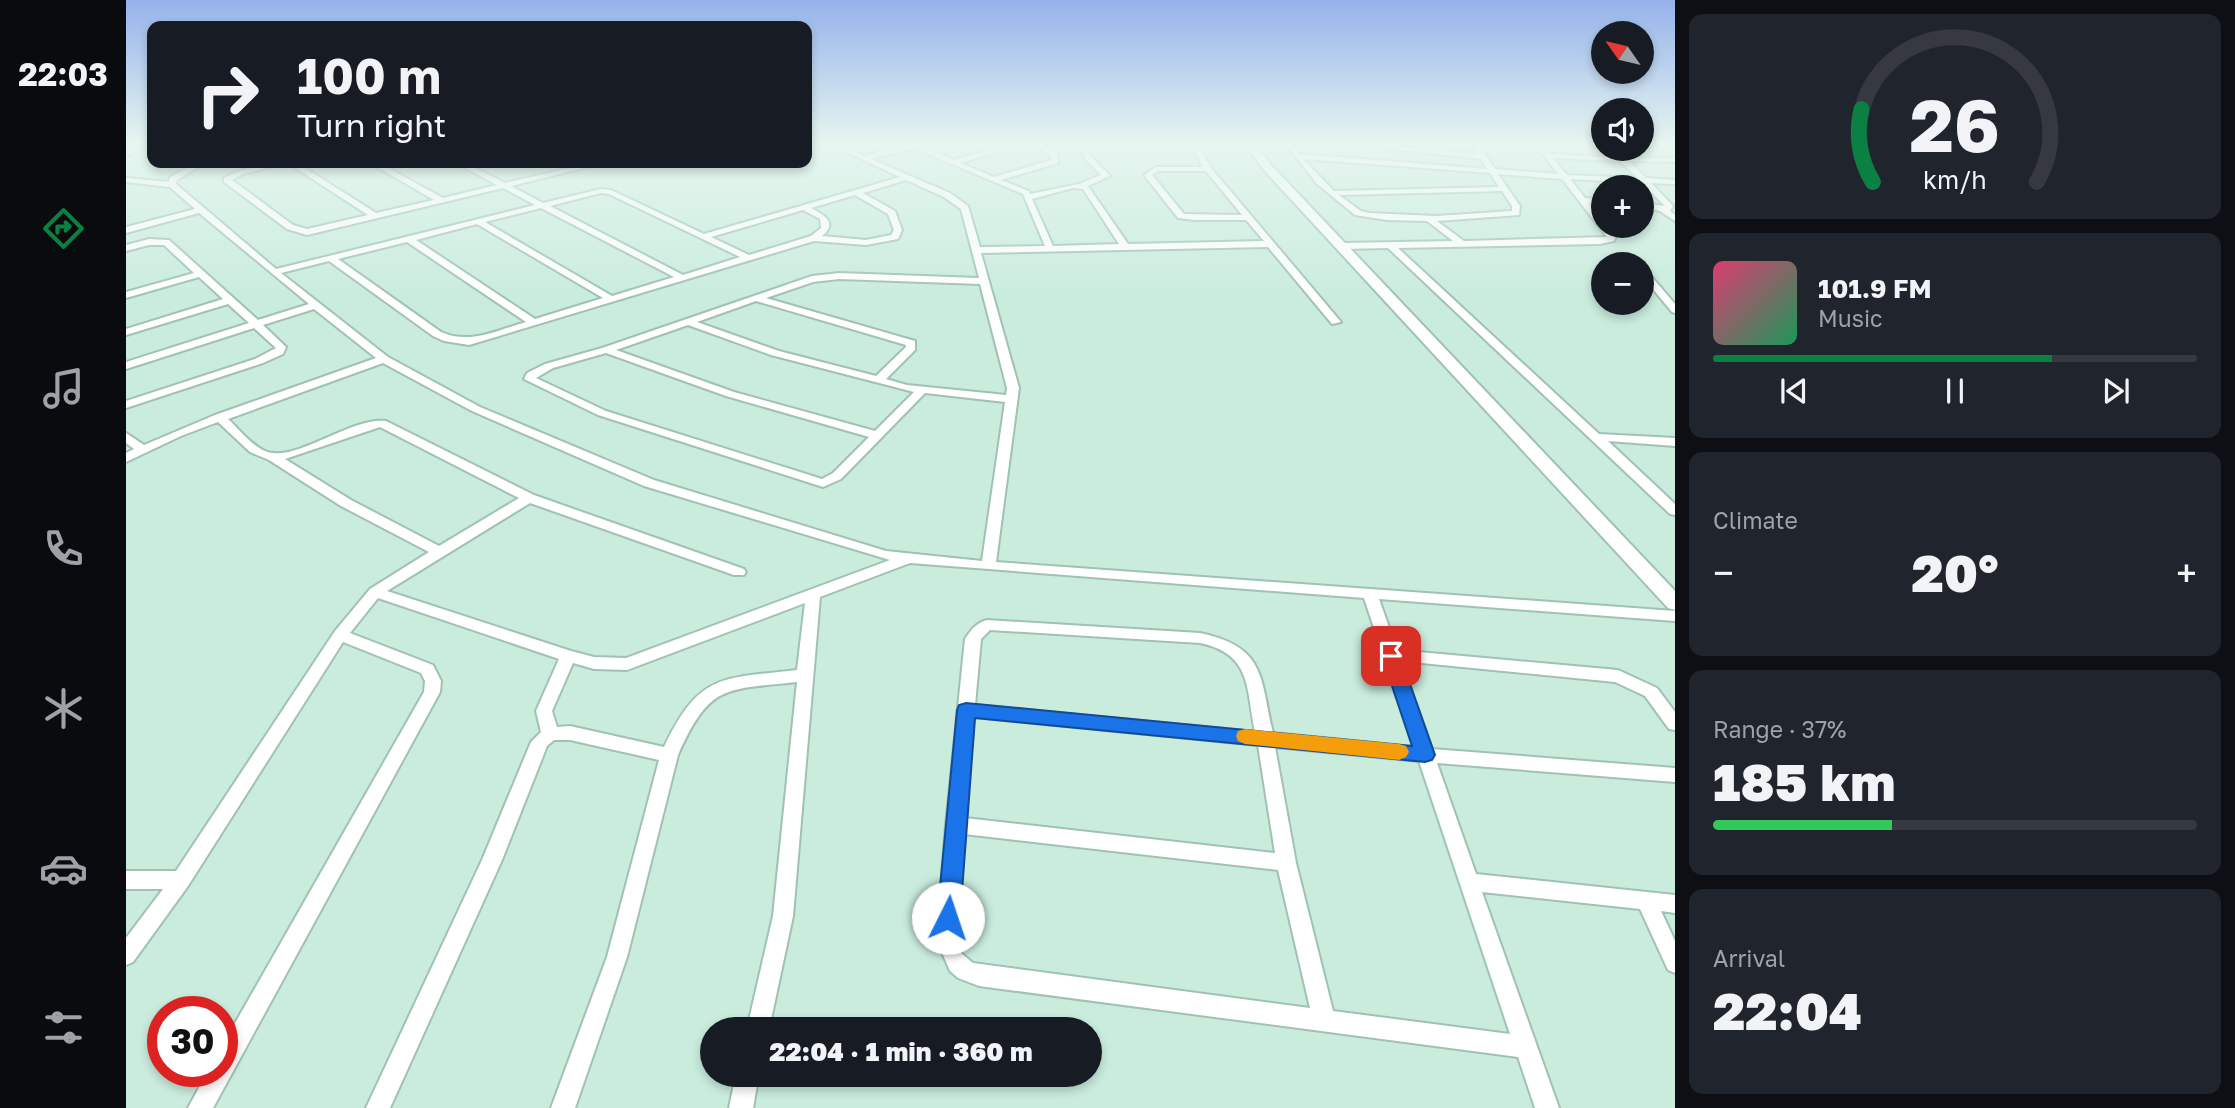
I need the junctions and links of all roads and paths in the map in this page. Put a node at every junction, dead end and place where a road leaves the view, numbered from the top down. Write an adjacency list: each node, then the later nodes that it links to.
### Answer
1 (183, 196): 28 (street)
2 (248, 196): 31 (street)
3 (343, 196): 31 (street)
4 (433, 196): 22 (street)
5 (461, 196): 22 (street)
6 (524, 196): 25 (street)
7 (578, 196): 25 (street)
8 (615, 196): 37 (street)
9 (843, 196): 26 (street)
10 (862, 196): 38 (street)
11 (948, 196): 48 (street)
12 (1035, 196): 21 (street)
13 (1092, 196): 45 (street)
14 (1165, 196): 32 (street)
15 (1230, 196): 32 (street)
16 (1295, 196): 44 (street)
17 (1338, 196): 33 (street)
18 (1508, 196): 33 (street)
19 (1578, 196): 23 (street)
20 (1659, 196): 30 (street)
21 (1029, 197): 47 (street)
22 (441, 200): 31 (street)
23 (1581, 200): 24 (street); 29 (street)
24 (1591, 200)
25 (542, 205): 35 (street); 53 (street)
26 (804, 207): 37 (street); 38 (street)
27 (1654, 208): 30 (street)
28 (200, 210): 36 (street); 51 (street)
29 (1591, 211)
30 (1666, 211): 34 (street)
31 (375, 216)
32 (1248, 217): 41 (street)
33 (1427, 217): 42 (street)
34 (1675, 219)
35 (477, 221): 40 (street); 58 (street)
36 (126, 230)
37 (705, 236): 49 (street)
38 (814, 238): 49 (street)
39 (1610, 238): 42 (street)
40 (409, 239): 50 (street); 64 (street)
41 (1270, 244): 45 (street); 63 (street)
42 (1462, 244): 43 (street)
43 (1390, 245): 44 (street); 76 (street)
44 (1343, 246): 93 (street)
45 (1125, 247): 47 (street)
46 (126, 248): 52 (street)
47 (1050, 248): 48 (street)
48 (975, 250): 54 (street)
49 (746, 257): 53 (street)
50 (331, 258): 51 (street); 64 (street)
51 (274, 272): 60 (street)
52 (200, 274): 56 (street); 59 (street)
53 (680, 277): 58 (street)
54 (984, 281): 57 (street); 72 (street)
55 (1654, 285): 61 (street)
56 (126, 295)
57 (755, 298): 62 (street); 70 (street)
58 (611, 299): 64 (street)
59 (228, 301): 65 (street); 66 (street)
60 (316, 305): 65 (street); 68 (street)
61 (1675, 310)
62 (688, 322): 67 (street); 70 (street)
63 (1336, 322)
64 (535, 323)
65 (256, 325): 69 (street); 73 (street)
66 (126, 332)
67 (607, 350): 75 (street); 75 (street)
68 (384, 359): 74 (street); 87 (street)
69 (126, 366)
70 (878, 381): 71 (street)
71 (921, 391): 72 (street); 75 (street)
72 (1013, 399): 88 (street)
73 (126, 405)
74 (219, 417): 79 (street); 80 (street)
75 (877, 435)
76 (1594, 437): 78 (street); 82 (street)
77 (126, 438): 79 (street)
78 (1675, 442)
79 (142, 449): 81 (street)
80 (273, 457): 84 (street); 86 (street)
81 (126, 458)
82 (1659, 494): 83 (street); 85 (street)
83 (1675, 496)
84 (529, 498): 86 (street); 89 (street)
85 (1675, 511)
86 (440, 552): 90 (street)
87 (909, 558): 88 (street); 92 (street)
88 (989, 565): 91 (street)
89 (740, 572)
90 (375, 592): 95 (street); 96 (street)
91 (1369, 592): 94 (street); 97 (street)
92 (813, 595): 96 (street); 98 (street)
93 (1675, 603)
94 (1675, 616)
95 (340, 635): 109 (street); 117 (street)
96 (568, 656): 101 (street)
97 (1391, 656): 100 (street); 104 (street)
98 (804, 675): 103 (street); 115 (street)
99 (966, 710): 102 (street); 102 (street); 106 (street)
100 (1675, 724)
101 (550, 734): 103 (street); 122 (street)
102 (1265, 738): 104 (street); 107 (street)
103 (669, 755): 123 (street)
104 (1425, 755): 105 (street); 110 (street)
105 (1675, 775)
106 (955, 825): 107 (street); 116 (street)
107 (1286, 863): 116 (street)
108 (126, 880): 109 (street)
109 (181, 880): 113 (street)
110 (1469, 882): 111 (street); 118 (street)
111 (1646, 901): 112 (street); 114 (street)
112 (1675, 904)
113 (126, 955)
114 (1675, 963)
115 (761, 1017)
116 (1324, 1020): 118 (street)
117 (238, 1041)
118 (1526, 1047): 125 (street)
119 (213, 1087): 121 (street)
120 (745, 1087): 124 (street)
121 (201, 1108)
122 (378, 1108)
123 (563, 1108)
124 (741, 1108)
125 (1548, 1108)

